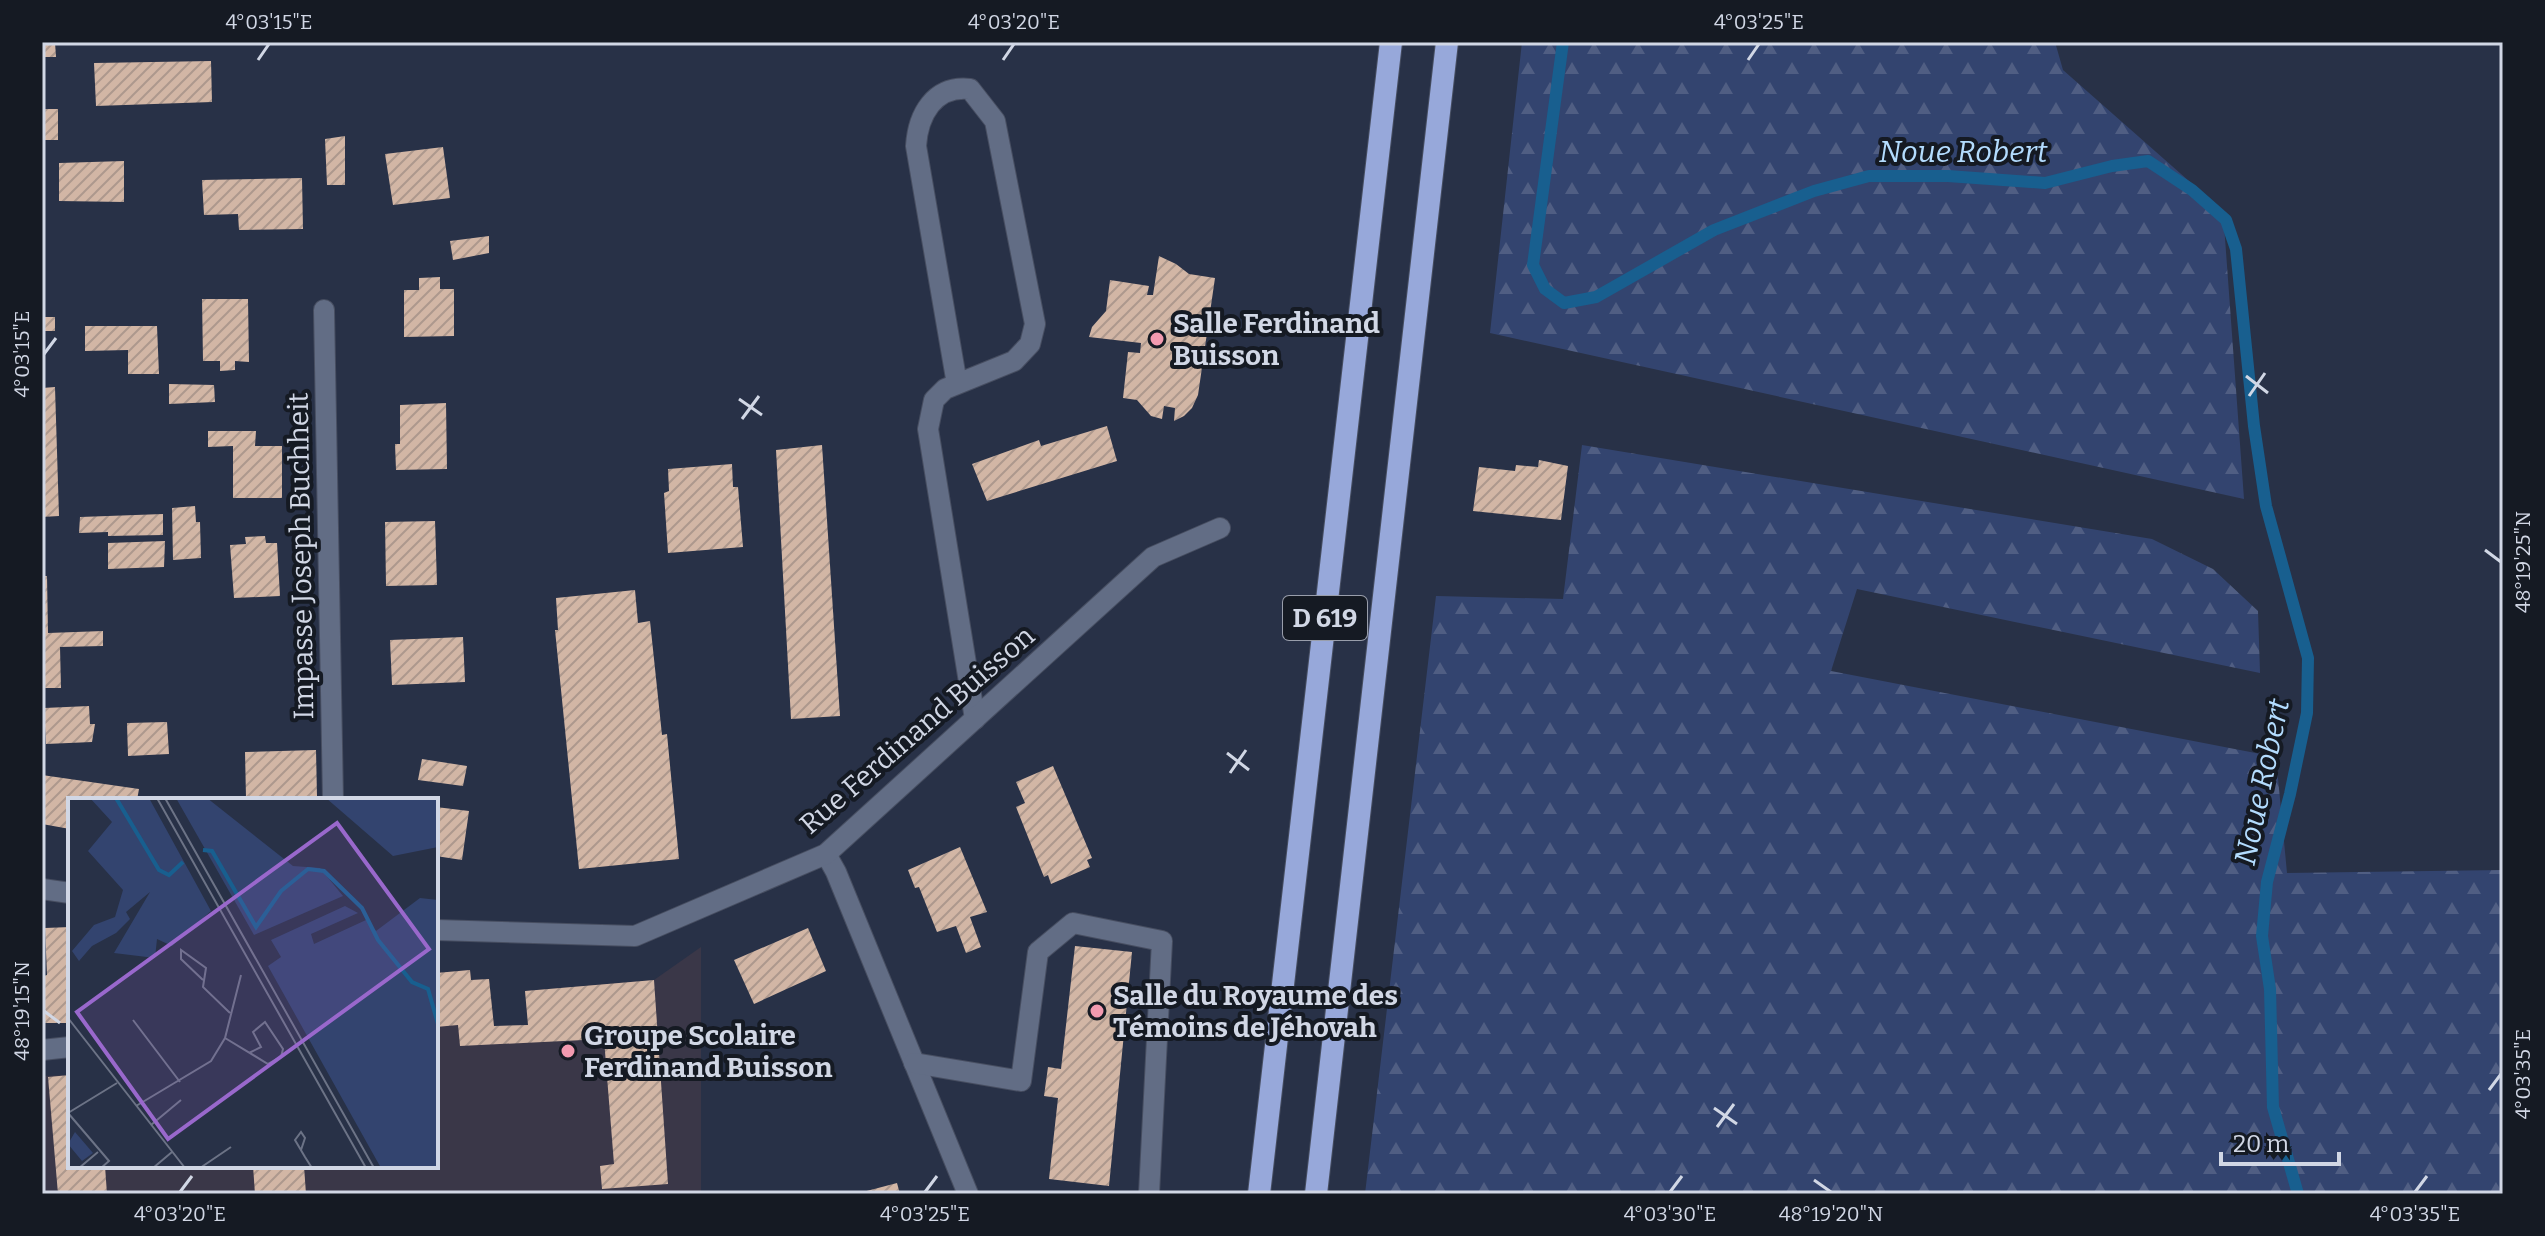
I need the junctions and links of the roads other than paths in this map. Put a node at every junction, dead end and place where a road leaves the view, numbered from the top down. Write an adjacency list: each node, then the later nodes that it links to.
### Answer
1 (1391, 42): 17 (highway, D 619)
2 (1447, 42): 18 (highway, D 619)
3 (324, 310): 7 (street, Impasse Joseph Buchheit)
4 (957, 384): 4 (street); 6 (street)
5 (1220, 528): 6 (street, Rue Ferdinand Buisson)
6 (975, 719): 8 (street, Rue Ferdinand Buisson)
7 (333, 798)
8 (826, 854): 11 (street, Rue Ferdinand Buisson); 14 (street)
9 (42, 889): 10 (street)
10 (68, 893)
11 (438, 930)
12 (68, 1047): 13 (street)
13 (42, 1050)
14 (914, 1063): 15 (street); 16 (street)
15 (968, 1194)
16 (1149, 1194)
17 (1259, 1194)
18 (1316, 1194)

